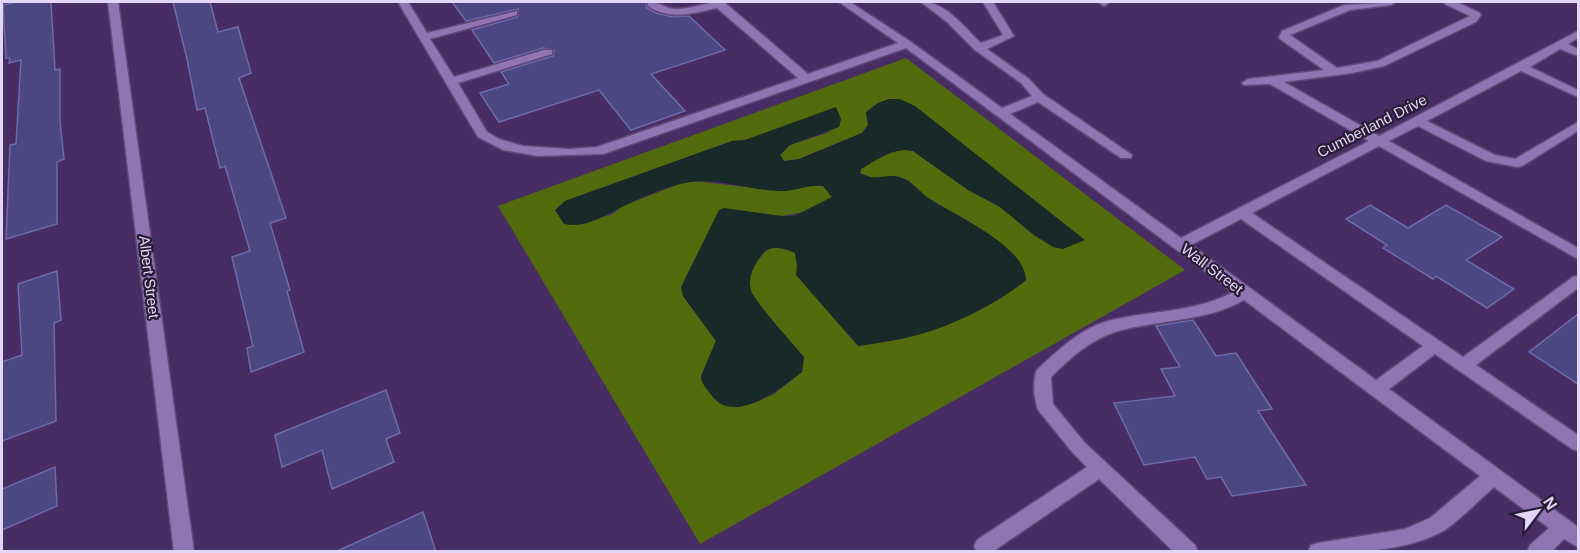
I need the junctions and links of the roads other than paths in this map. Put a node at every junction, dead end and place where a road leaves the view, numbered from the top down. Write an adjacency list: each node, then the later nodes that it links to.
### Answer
1 (113, 2): 44 (street, Albert Street)
2 (403, 2): 12 (street)
3 (844, 2): 13 (street, Wall Street)
4 (926, 2): 15 (street)
5 (988, 2): 15 (street)
6 (1391, 2): 19 (street)
7 (1449, 2): 19 (street)
8 (718, 3): 9 (street); 20 (street)
9 (652, 4)
10 (513, 13): 12 (street)
11 (1578, 34): 14 (street, Cumberland Drive)
12 (424, 37): 22 (street)
13 (907, 44): 20 (street); 26 (street, Wall Street)
14 (1560, 45): 17 (street); 18 (street, Cumberland Drive)
15 (980, 48): 25 (street)
16 (548, 52): 22 (street)
17 (1578, 53)
18 (1521, 67): 24 (street); 27 (street, Cumberland Drive)
19 (1334, 72): 21 (street)
20 (806, 80): 22 (street)
21 (1272, 80): 23 (street); 29 (street)
22 (450, 82)
23 (1248, 83)
24 (1578, 94)
25 (1039, 97): 26 (street); 30 (street)
26 (1001, 113): 32 (street, Wall Street)
27 (1417, 121): 28 (street); 29 (street, Cumberland Drive)
28 (1578, 126)
29 (1377, 142): 31 (street, Cumberland Drive); 33 (street)
30 (1126, 155)
31 (1241, 212): 32 (street, Cumberland Drive); 36 (street)
32 (1180, 245): 35 (street, Wall Street)
33 (1578, 254)
34 (1578, 281): 37 (street)
35 (1245, 293): 38 (street, Wall Street); 40 (street)
36 (1435, 345): 37 (street); 38 (street)
37 (1464, 365): 39 (street)
38 (1376, 389): 41 (street, Wall Street)
39 (1578, 444)
40 (1100, 468): 43 (street); 45 (street)
41 (1494, 476): 42 (street, Wall Street); 46 (street)
42 (1571, 533): 47 (street)
43 (984, 546)
44 (184, 552)
45 (1188, 552)
46 (1318, 552)
47 (1537, 552)

